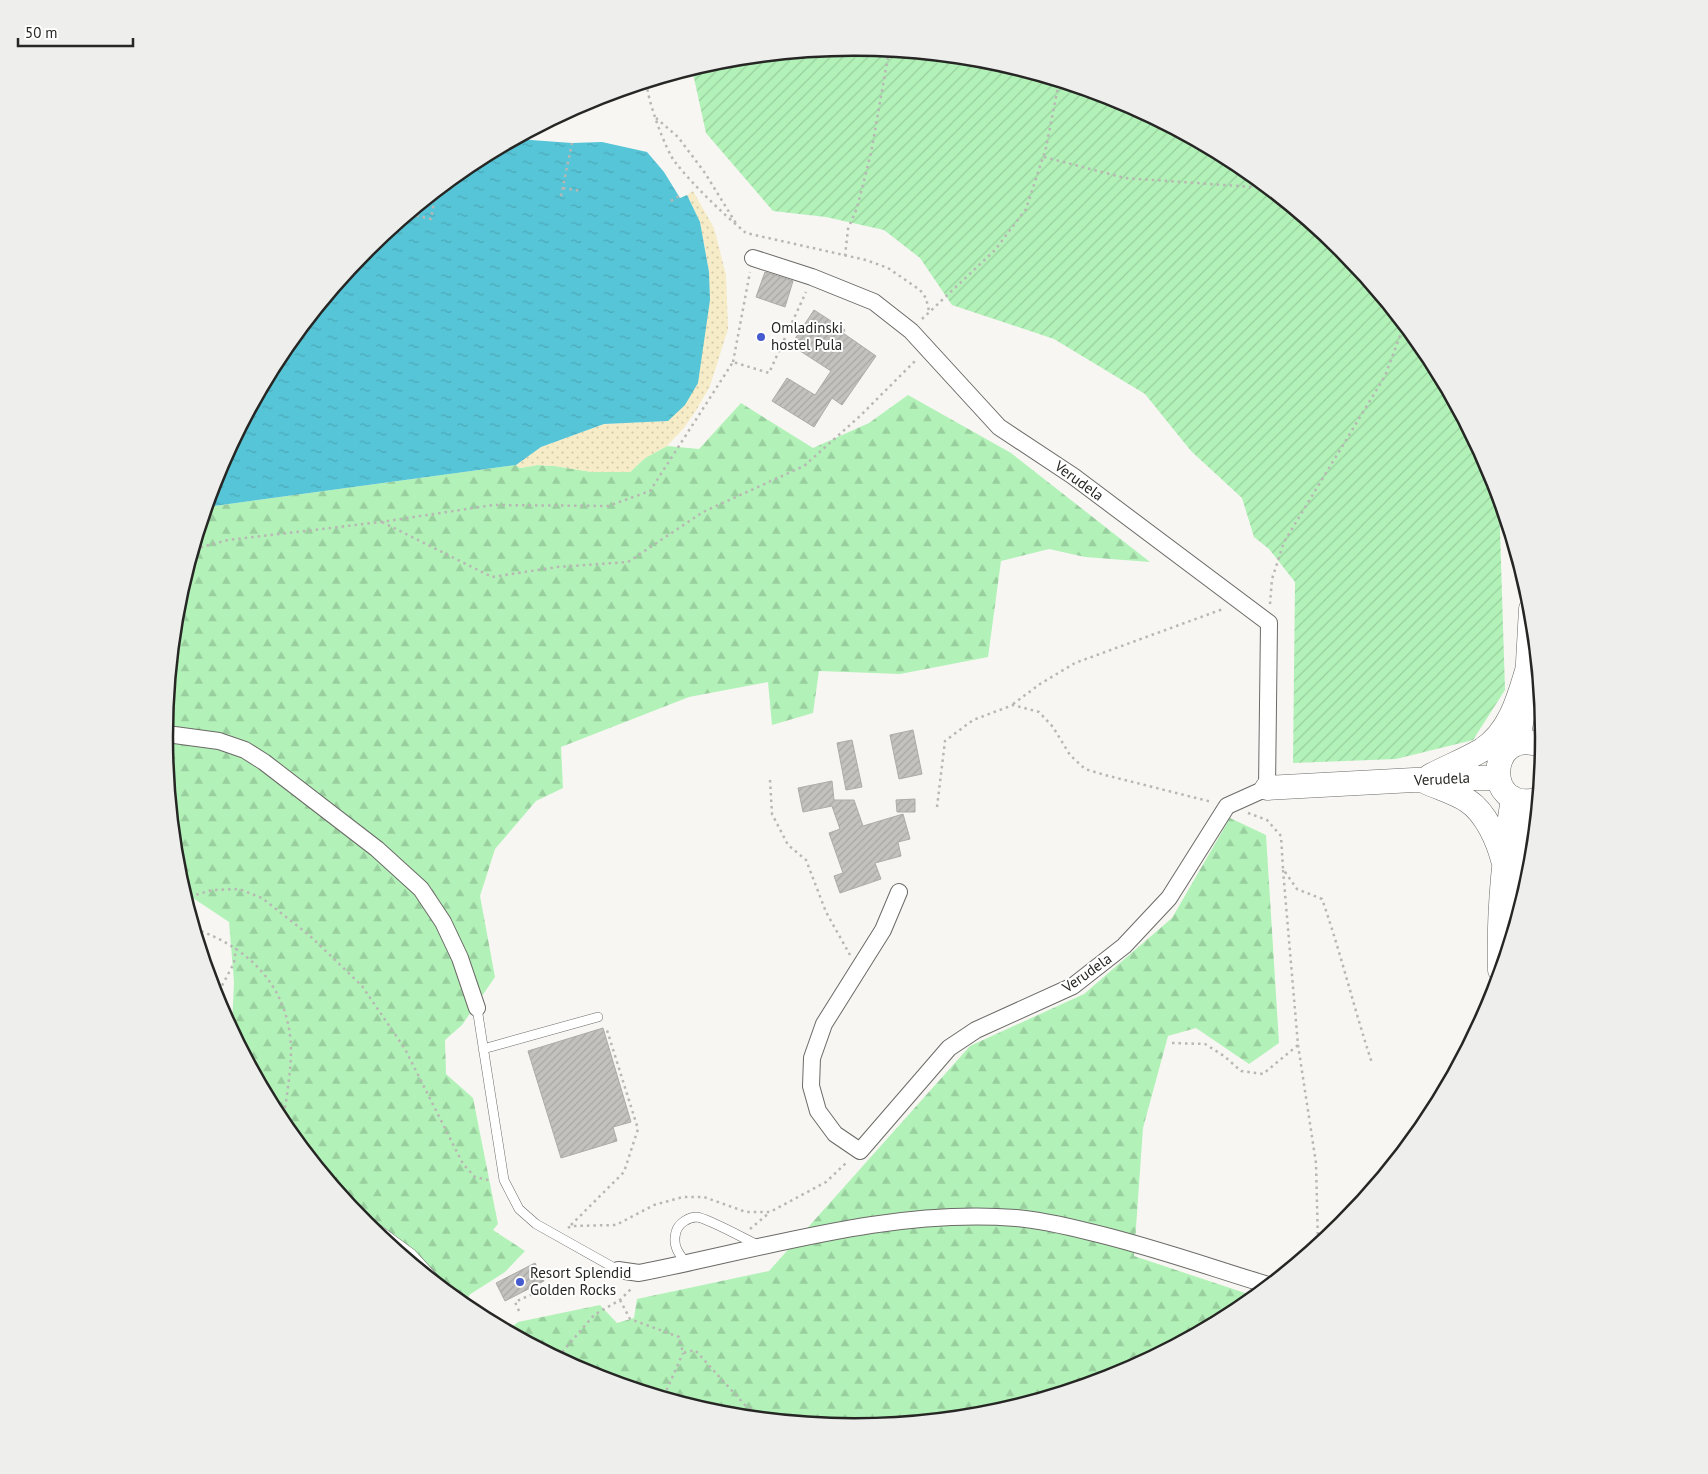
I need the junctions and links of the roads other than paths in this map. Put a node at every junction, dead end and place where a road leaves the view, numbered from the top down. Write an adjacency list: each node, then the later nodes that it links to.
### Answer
1 (753, 258): 9 (street, Verudela)
2 (1529, 653): 3 (main road)
3 (1529, 664): 5 (main road); 8 (main road)
4 (173, 735): 15 (street)
5 (1517, 744): 6 (main road); 7 (main road)
6 (1535, 744)
7 (1498, 778): 8 (main road, Verudela); 10 (main road)
8 (1422, 780): 9 (main road, Verudela); 11 (main road)
9 (1267, 788): 13 (street, Verudela)
10 (1527, 800): 11 (main road)
11 (1521, 859): 12 (main road); 14 (main road)
12 (1521, 876)
13 (900, 892)
14 (1500, 953)
15 (477, 1008): 17 (lane)
16 (598, 1017): 17 (lane)
17 (483, 1049): 22 (lane)
18 (761, 1247): 21 (street); 21 (lane); 23 (street)
19 (404, 1248): 20 (lane)
20 (414, 1256)
21 (687, 1264): 22 (street)
22 (618, 1270)
23 (1260, 1283)

